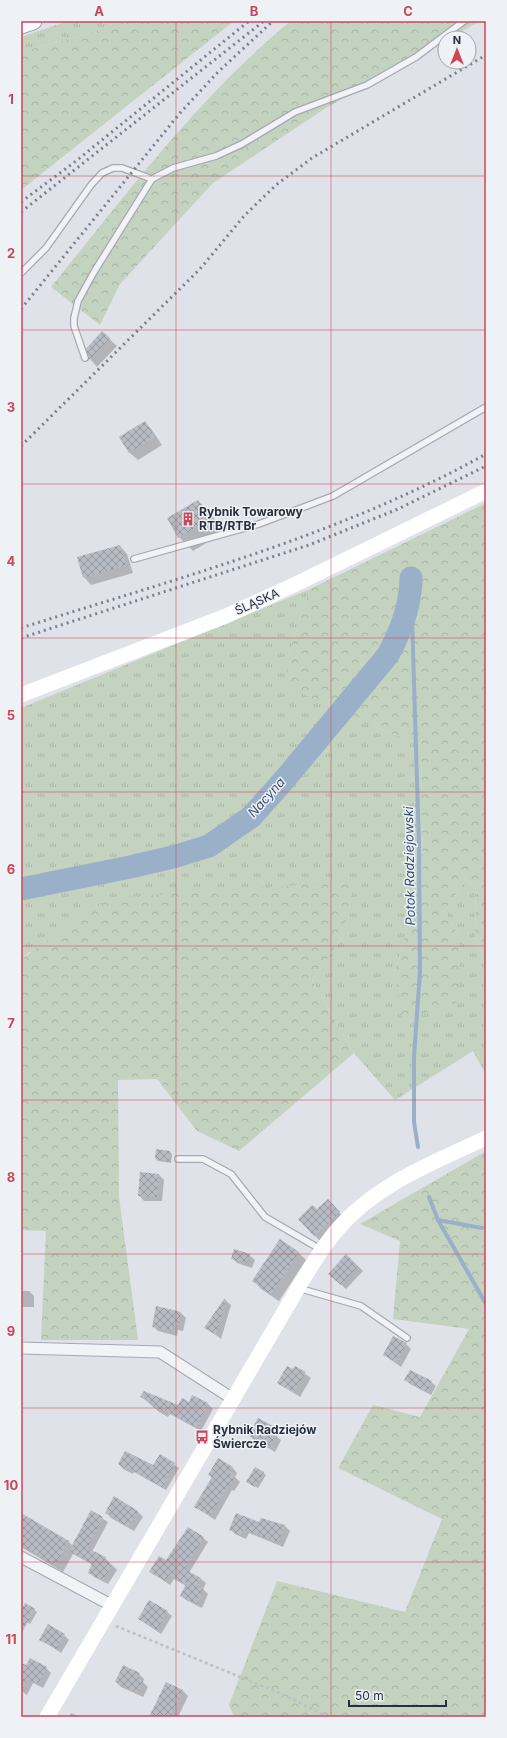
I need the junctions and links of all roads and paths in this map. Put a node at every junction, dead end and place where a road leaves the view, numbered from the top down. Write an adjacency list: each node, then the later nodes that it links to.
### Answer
1 (33, 21): 3 (main road)
2 (464, 21): 4 (lane)
3 (21, 25)
4 (152, 178): 5 (lane); 6 (lane)
5 (21, 273)
6 (85, 358)
7 (486, 407): 9 (lane)
8 (486, 491): 10 (street, ŚLĄSKA)
9 (134, 559)
10 (21, 695)
11 (486, 1138): 13 (street)
12 (178, 1159): 13 (lane)
13 (322, 1250): 14 (street)
14 (298, 1288): 15 (lane); 17 (street)
15 (407, 1338)
16 (21, 1348): 17 (street)
17 (233, 1399): 19 (street)
18 (21, 1558): 19 (street)
19 (111, 1605): 20 (street)
20 (102, 1621): 21 (street); 22 (path)
21 (47, 1717)
22 (328, 1717)

